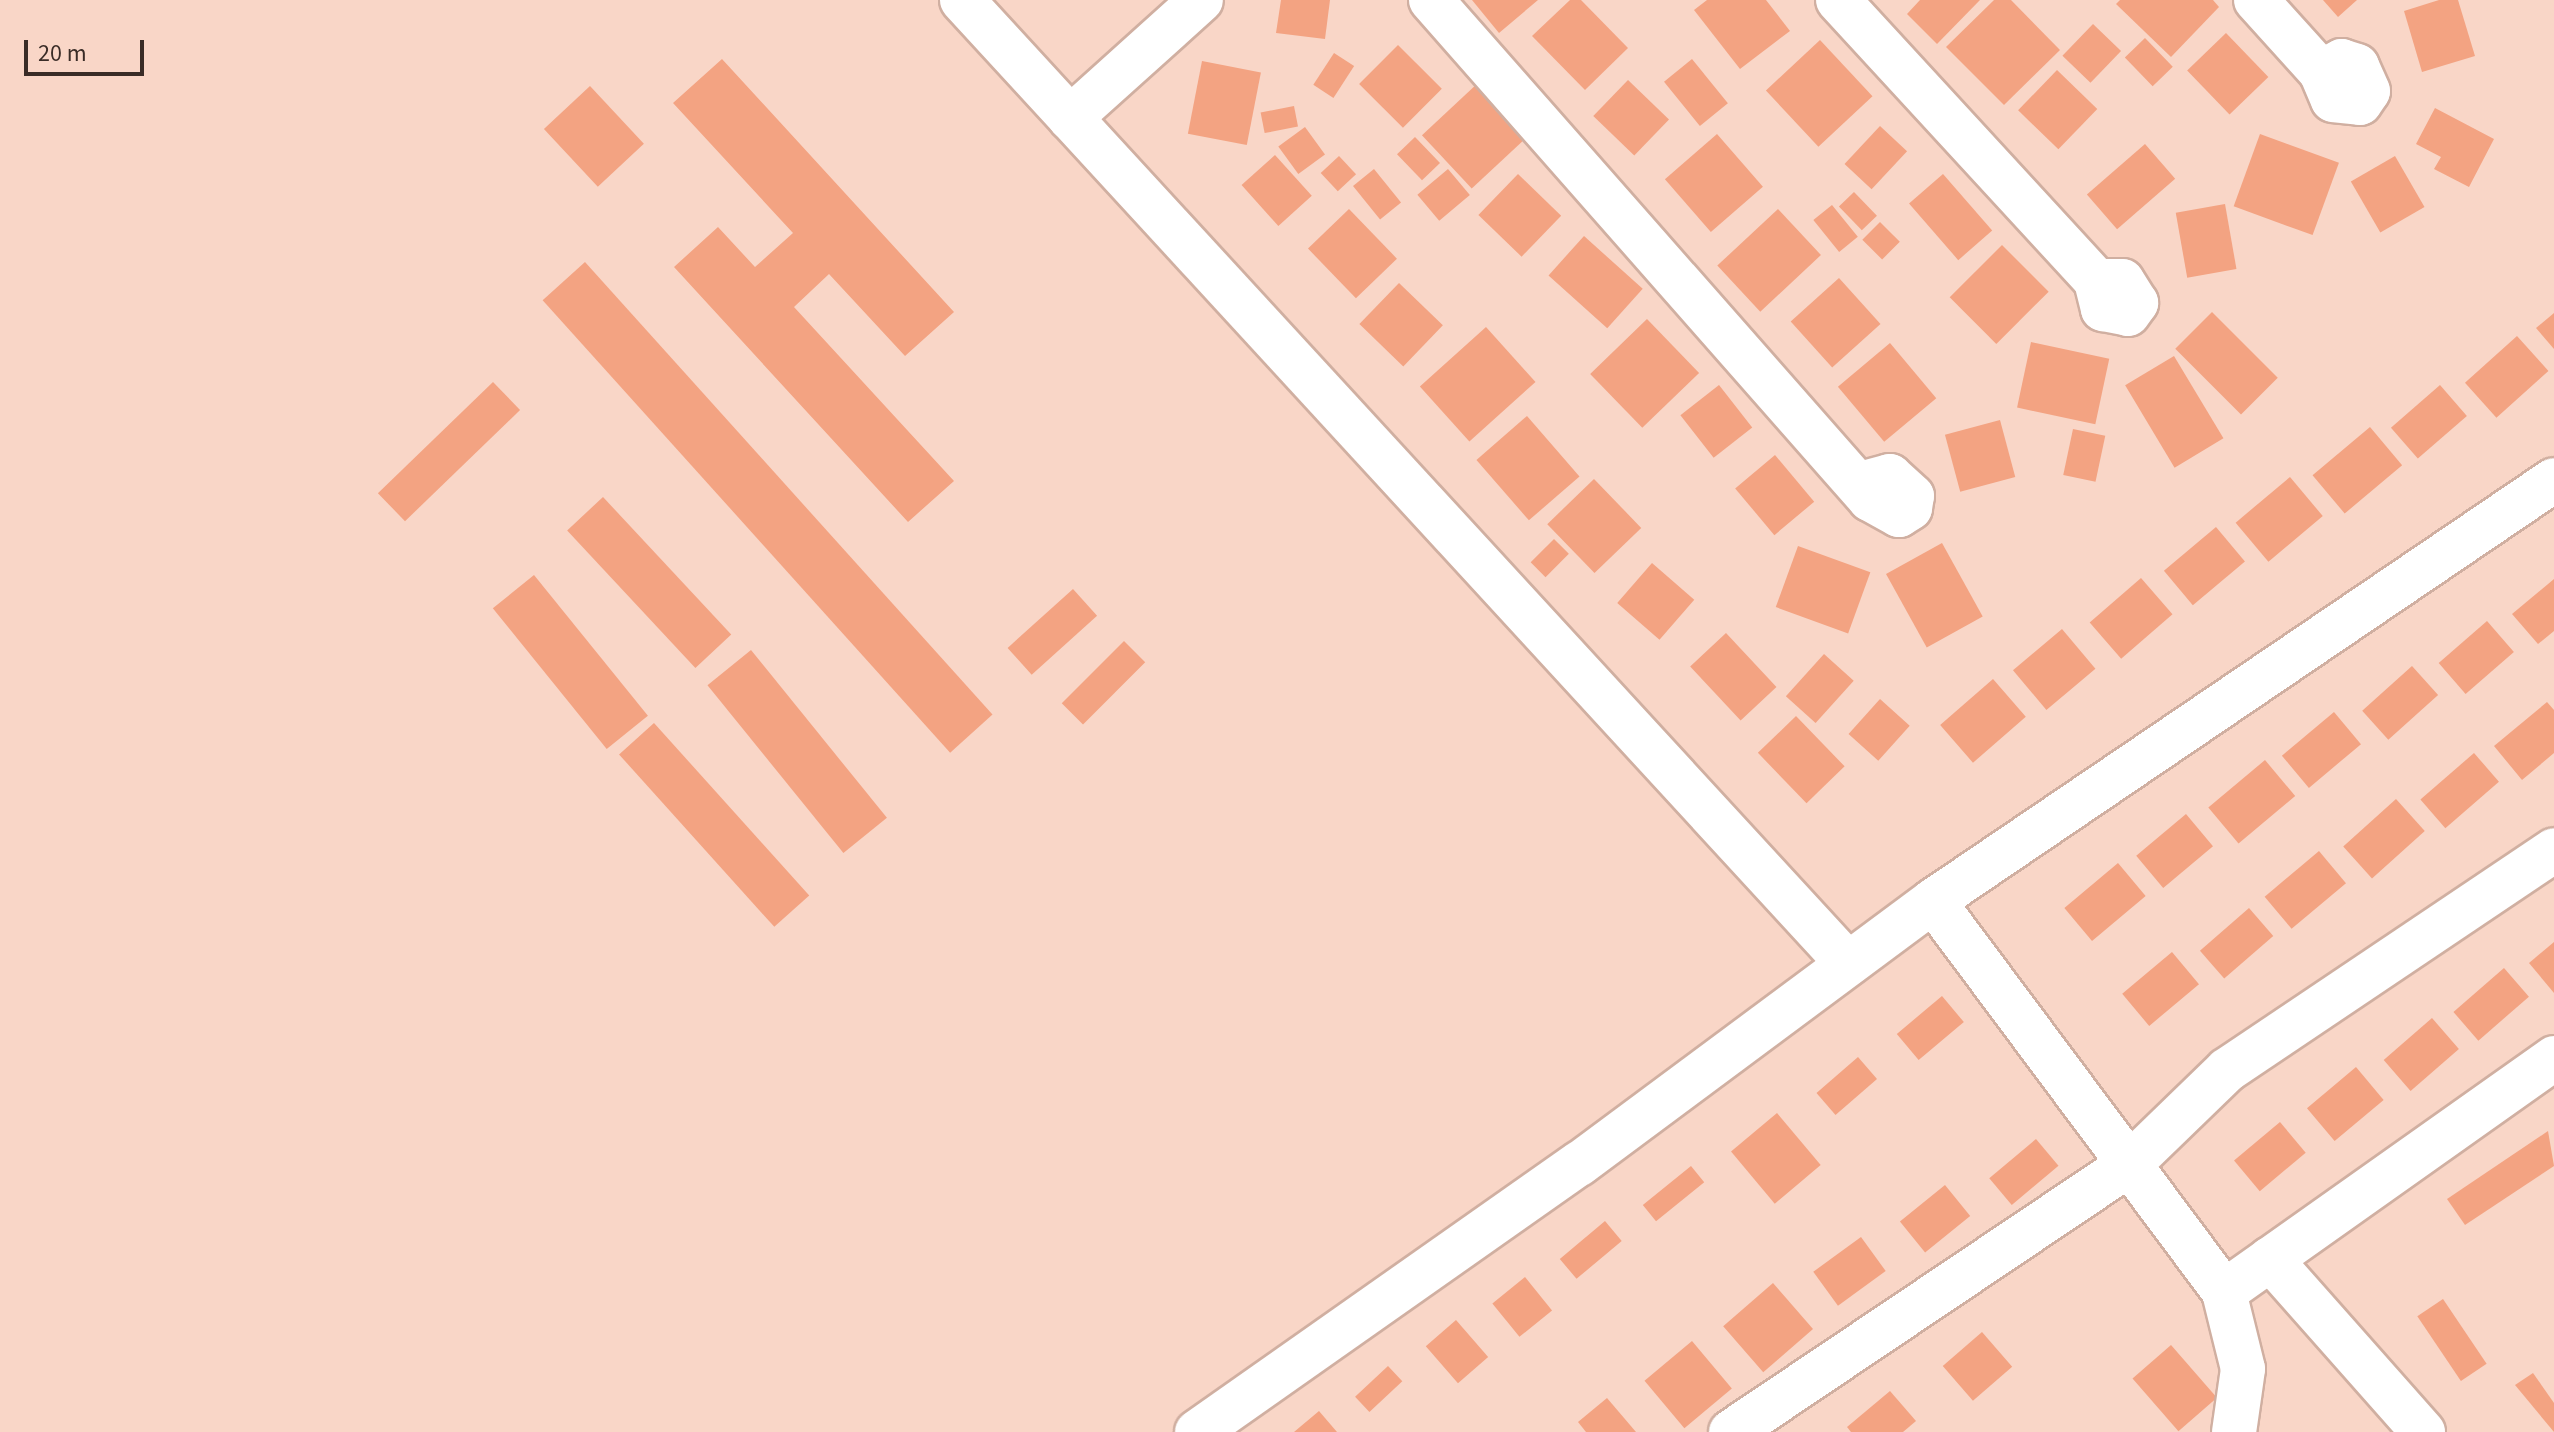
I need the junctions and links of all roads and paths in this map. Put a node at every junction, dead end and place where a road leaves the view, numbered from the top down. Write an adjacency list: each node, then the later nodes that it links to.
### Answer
1 (962, 0): 7 (street)
2 (1201, 0): 7 (street)
3 (1431, 0): 10 (street)
4 (1838, 0): 8 (street)
5 (2256, 0): 6 (street)
6 (2321, 72)
7 (1070, 118): 13 (street)
8 (2096, 281)
9 (2554, 480): 12 (street)
10 (1863, 483)
11 (2554, 850): 15 (street)
12 (1933, 901): 13 (street); 15 (street)
13 (1848, 964): 18 (street)
14 (2554, 1058): 16 (street)
15 (2130, 1164): 17 (street); 19 (street)
16 (2270, 1259): 17 (street); 21 (street)
17 (2224, 1292): 20 (street)
18 (1197, 1432)
19 (1731, 1432)
20 (2234, 1432)
21 (2423, 1432)

